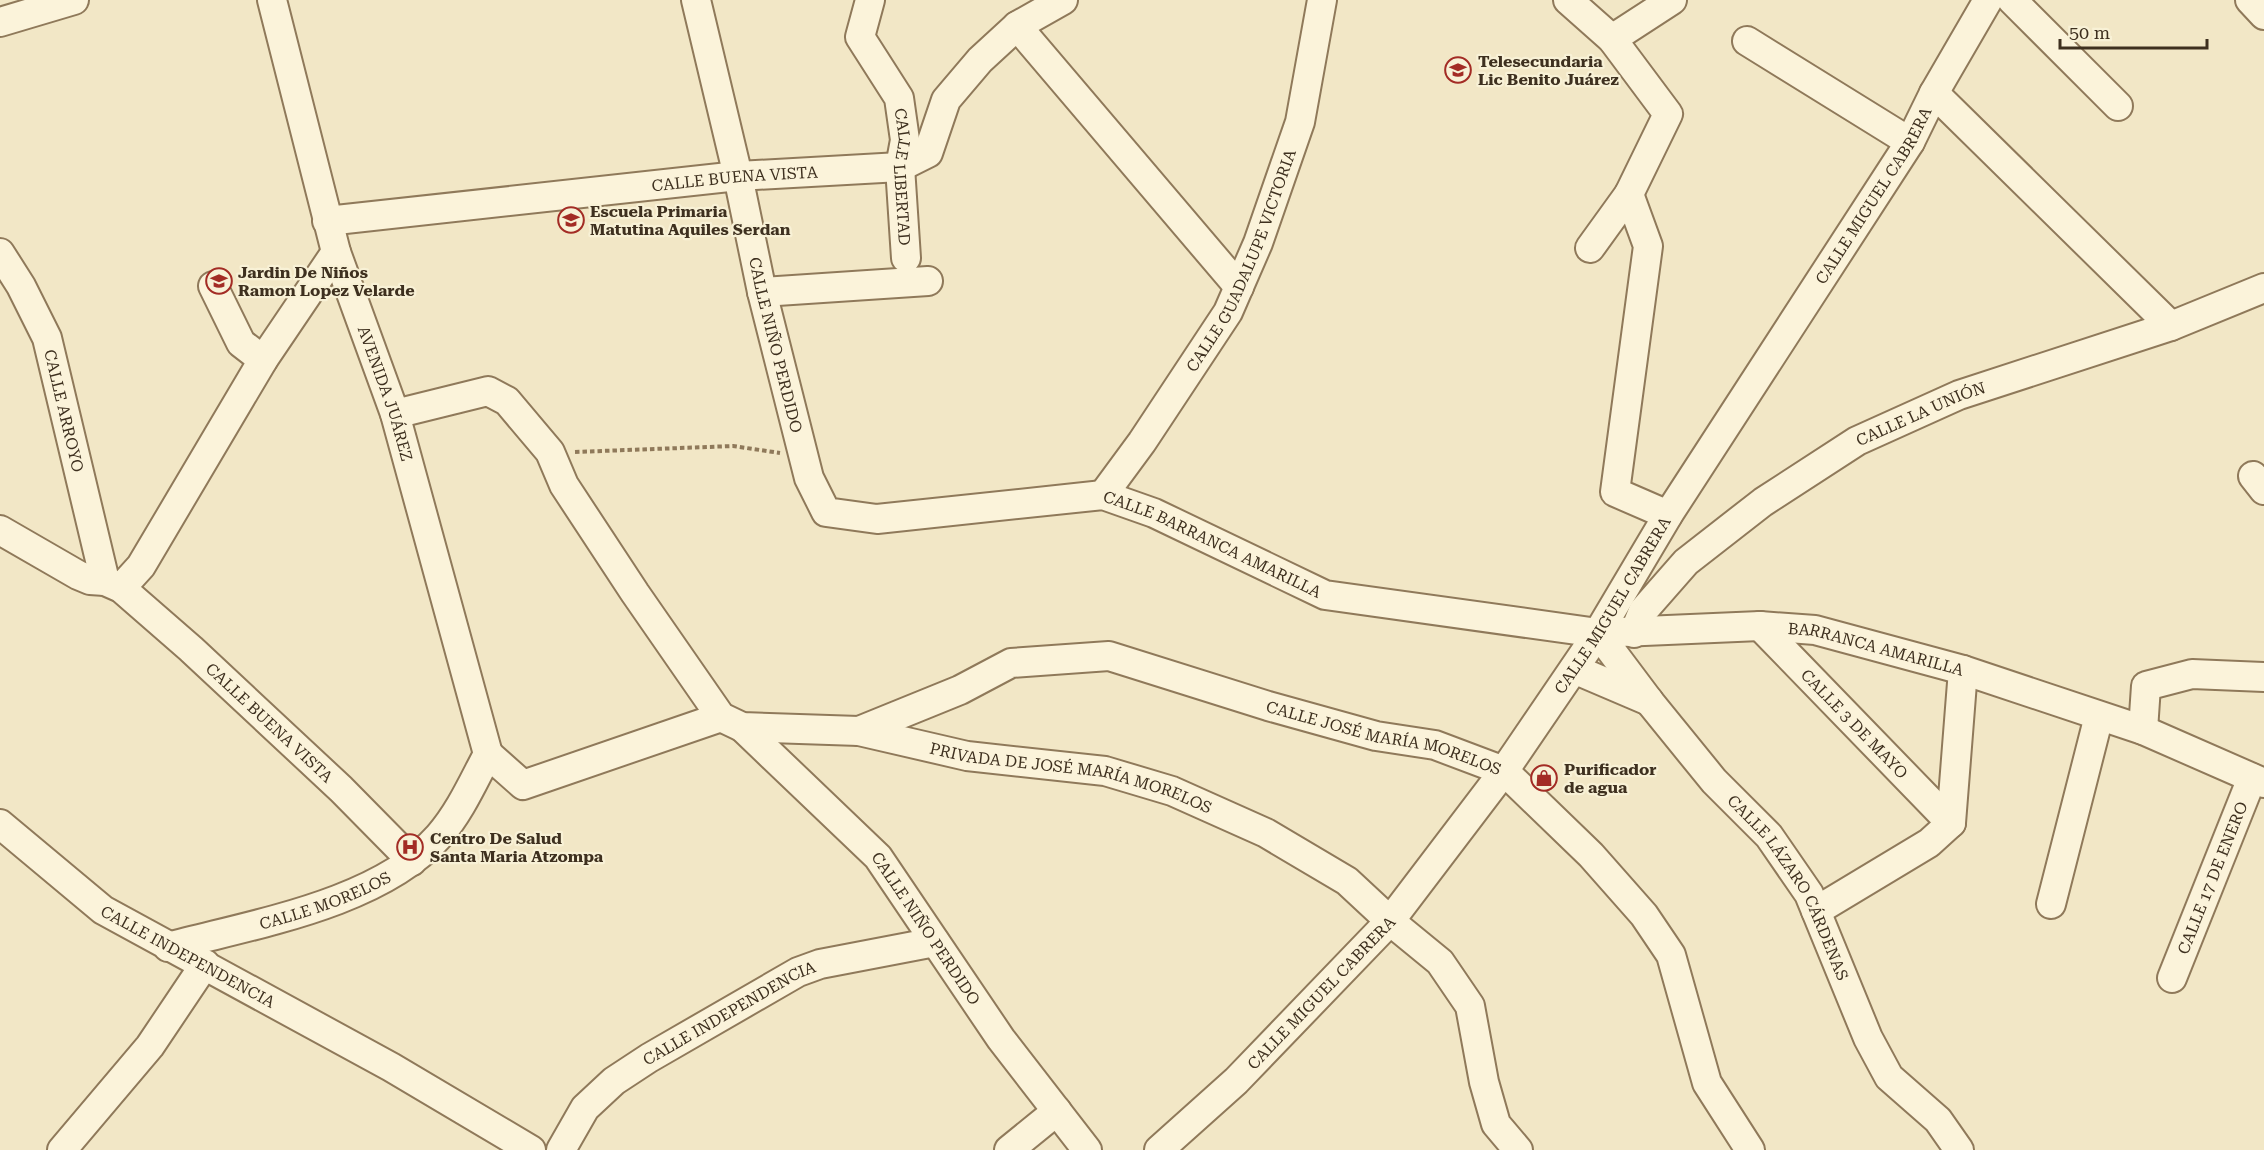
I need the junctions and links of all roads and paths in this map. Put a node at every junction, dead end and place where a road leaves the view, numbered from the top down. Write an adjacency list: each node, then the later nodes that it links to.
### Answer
1 (75, 0): 13 (street)
2 (272, 0): 23 (street, AVENIDA JUÁREZ)
3 (696, 0): 21 (street, CALLE NIÑO PERDIDO)
4 (870, 0): 20 (street, CALLE LIBERTAD)
5 (1064, 0): 14 (street, CALLE BUENA VISTA)
6 (1322, 0): 30 (street, CALLE GUADALUPE VICTORIA)
7 (1568, 0): 15 (street)
8 (1672, 0): 15 (street)
9 (1988, 0): 17 (street, CALLE MIGUEL CABRERA)
10 (2012, 0): 18 (street)
11 (2250, 0): 12 (street)
12 (2264, 15)
13 (0, 22)
14 (1017, 26): 20 (street, CALLE BUENA VISTA); 30 (street)
15 (1612, 39): 22 (street)
16 (1747, 41): 19 (street)
17 (1934, 93): 19 (street, CALLE MIGUEL CABRERA); 33 (street)
18 (2118, 106)
19 (1910, 142): 40 (street, CALLE MIGUEL CABRERA)
20 (900, 167): 21 (street, CALLE BUENA VISTA); 27 (street, CALLE LIBERTAD)
21 (738, 176): 23 (street, CALLE BUENA VISTA); 32 (street, CALLE NIÑO PERDIDO)
22 (1629, 194): 24 (street); 40 (street)
23 (327, 221): 25 (street, AVENIDA JUÁREZ)
24 (1590, 248)
25 (336, 252): 34 (street); 35 (street, AVENIDA JUÁREZ)
26 (0, 253): 42 (street, CALLE ARROYO)
27 (906, 258)
28 (928, 281): 32 (street)
29 (213, 285): 34 (street)
30 (1239, 287): 38 (street, CALLE GUADALUPE VICTORIA)
31 (2264, 288): 33 (street, CALLE LA UNIÓN)
32 (762, 292): 37 (street, CALLE NIÑO PERDIDO)
33 (2171, 326): 45 (street, CALLE LA UNIÓN)
34 (263, 360): 42 (street)
35 (395, 414): 36 (street, CALLE NIÑO PERDIDO); 54 (street, AVENIDA JUÁREZ)
36 (550, 453): 37 (path); 51 (street, CALLE NIÑO PERDIDO)
37 (805, 456): 39 (street, CALLE NIÑO PERDIDO)
38 (1103, 495): 39 (street, CALLE BARRANCA AMARILLA); 44 (street, CALLE BARRANCA AMARILLA)
39 (826, 512)
40 (1668, 515): 44 (street, CALLE MIGUEL CABRERA)
41 (0, 530): 42 (street, CALLE BUENA VISTA)
42 (113, 584): 59 (street, CALLE BUENA VISTA)
43 (1760, 627): 45 (street, BARRANCA AMARILLA); 47 (street, BARRANCA AMARILLA); 57 (street, CALLE 3 DE MAYO)
44 (1598, 633): 45 (street, BARRANCA AMARILLA); 46 (street, CALLE MIGUEL CABRERA); 49 (street, CALLE LÁZARO CÁRDENAS)
45 (1634, 633)
46 (1574, 669): 49 (street); 55 (street, CALLE MIGUEL CABRERA)
47 (1963, 670): 50 (street, BARRANCA AMARILLA); 57 (street)
48 (2264, 677): 52 (street)
49 (1649, 701): 61 (street, CALLE LÁZARO CÁRDENAS)
50 (2099, 716): 52 (street, BARRANCA AMARILLA); 60 (street)
51 (731, 722): 53 (street, PRIVADA DE JOSÉ MARÍA MORELOS); 54 (street); 63 (street, CALLE NIÑO PERDIDO)
52 (2144, 730): 56 (street, CALLE 17 DE ENERO)
53 (859, 731): 55 (street, CALLE JOSÉ MARÍA MORELOS); 62 (street, PRIVADA DE JOSÉ MARÍA MORELOS)
54 (488, 754): 59 (street, CALLE MORELOS)
55 (1504, 771): 62 (street, CALLE MIGUEL CABRERA); 75 (street, CALLE JOSÉ MARÍA MORELOS)
56 (2258, 780): 66 (street, CALLE 17 DE ENERO)
57 (1951, 823): 61 (street)
58 (0, 824): 64 (street, CALLE INDEPENDENCIA)
59 (412, 861): 64 (street, CALLE MORELOS)
60 (2051, 904)
61 (1816, 911): 76 (street, CALLE LÁZARO CÁRDENAS)
62 (1390, 921): 73 (street, CALLE MIGUEL CABRERA); 74 (street, PRIVADA DE JOSÉ MARÍA MORELOS)
63 (935, 942): 67 (street, CALLE NIÑO PERDIDO); 70 (street, CALLE INDEPENDENCIA)
64 (168, 947): 65 (street, CALLE INDEPENDENCIA)
65 (205, 964): 68 (street); 69 (street, CALLE INDEPENDENCIA)
66 (2172, 978)
67 (1057, 1111): 71 (street); 72 (street, CALLE NIÑO PERDIDO)
68 (62, 1150)
69 (531, 1150)
70 (561, 1150)
71 (1009, 1150)
72 (1087, 1150)
73 (1159, 1150)
74 (1518, 1150)
75 (1750, 1150)
76 (1959, 1150)

